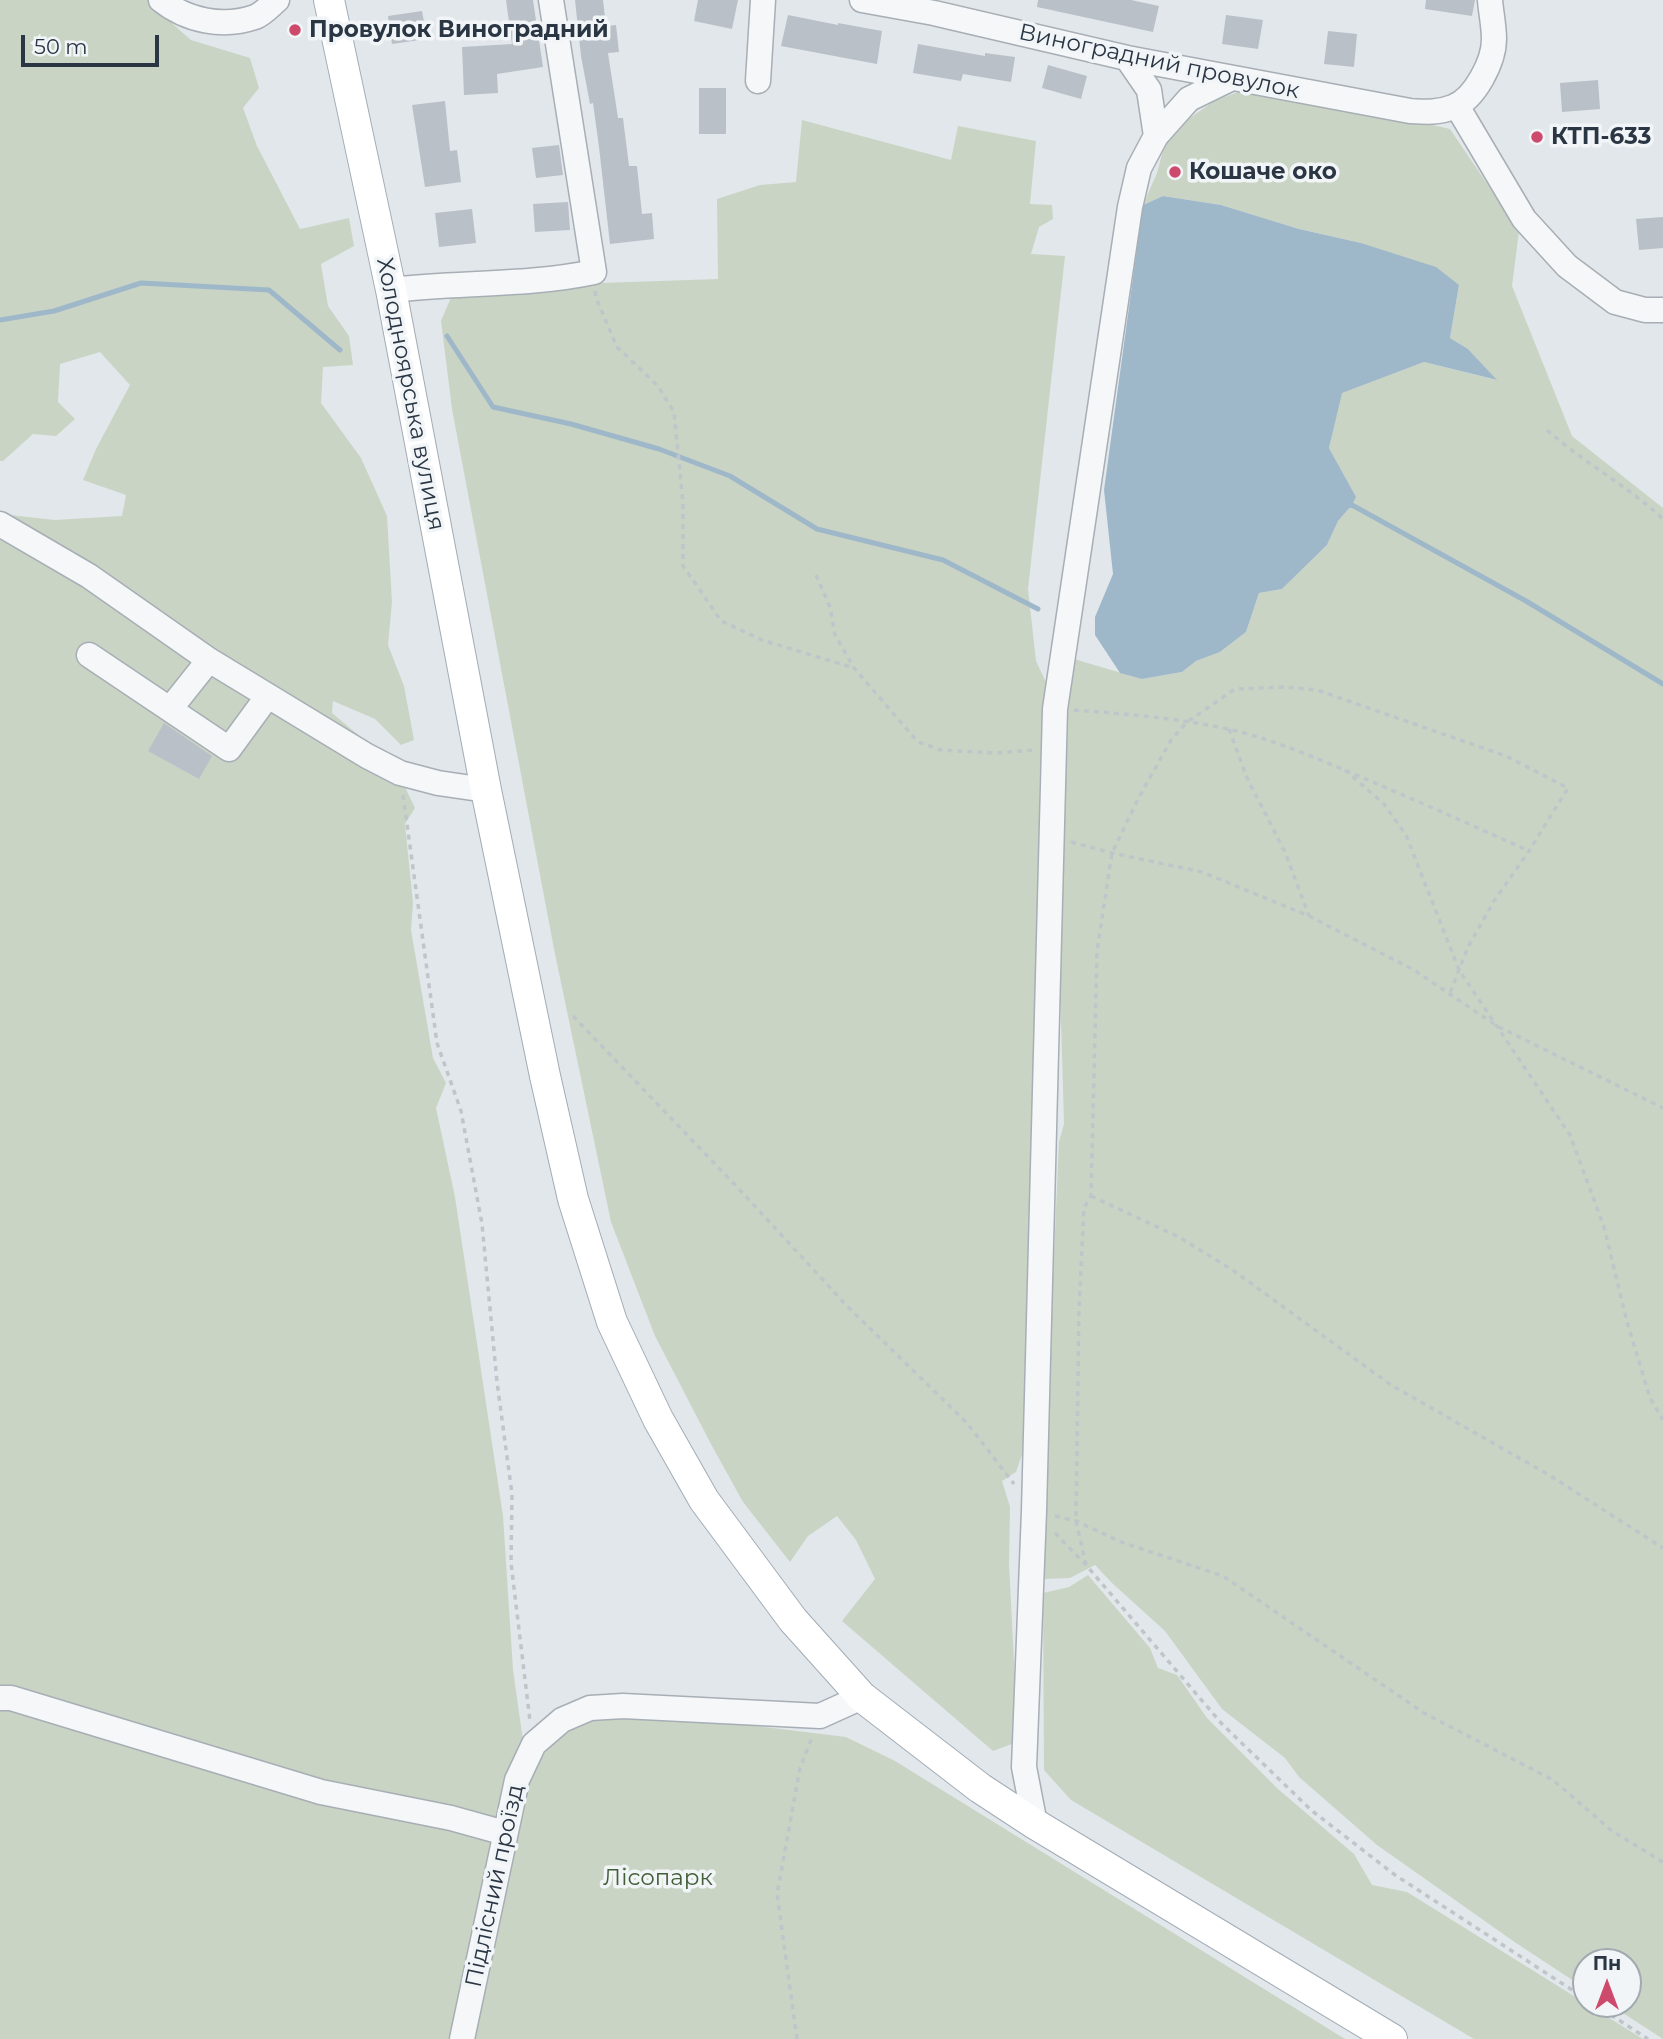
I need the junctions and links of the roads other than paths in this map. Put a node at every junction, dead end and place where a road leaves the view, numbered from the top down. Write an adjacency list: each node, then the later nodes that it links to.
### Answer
1 (161, 0): 2 (street)
2 (277, 0)
3 (328, 0): 14 (main road, Холодноярська вулиця)
4 (551, 0): 14 (street)
5 (763, 0): 11 (street)
6 (862, 0): 8 (street, Виноградний провулок)
7 (1490, 0): 12 (street)
8 (932, 7): 9 (street, Виноградний провулок)
9 (1127, 58): 10 (street, Виноградний провулок); 13 (street)
10 (1232, 78): 12 (street, Виноградний провулок); 13 (street)
11 (758, 81)
12 (1457, 106): 15 (street)
13 (1156, 135): 24 (street)
14 (391, 290): 21 (main road, Холодноярська вулиця)
15 (1663, 310)
16 (0, 524): 18 (street)
17 (89, 655): 20 (street)
18 (209, 660): 19 (street); 20 (street)
19 (267, 697): 20 (street); 21 (street)
20 (170, 709)
21 (486, 790): 22 (main road, Холодноярська вулиця)
22 (862, 1697): 24 (main road, Холодноярська вулиця); 25 (street, Підлісний проїзд)
23 (0, 1698): 25 (street)
24 (1035, 1824): 27 (main road, Холодноярська вулиця)
25 (505, 1833): 26 (street, Підлісний проїзд)
26 (461, 2039)
27 (1392, 2039)

